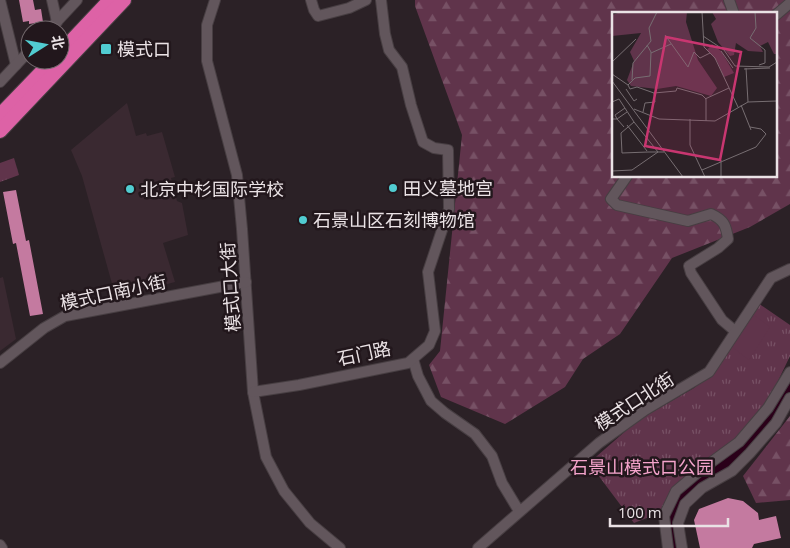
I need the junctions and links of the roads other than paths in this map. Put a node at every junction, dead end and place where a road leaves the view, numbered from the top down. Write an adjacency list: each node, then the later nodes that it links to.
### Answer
1 (0, 0): 18 (street)
2 (52, 0): 14 (street)
3 (77, 0): 15 (street)
4 (110, 0): 16 (highway)
5 (124, 0): 22 (highway)
6 (215, 0): 25 (street, 模式口大街)
7 (311, 0): 8 (street)
8 (366, 0)
9 (382, 0): 27 (street, 石门路)
10 (729, 0): 12 (street)
11 (790, 3): 13 (street)
12 (733, 12)
13 (778, 13)
14 (57, 20)
15 (59, 20)
16 (70, 42)
17 (20, 61): 18 (street)
18 (16, 65): 20 (street)
19 (43, 70): 21 (highway)
20 (0, 82)
21 (0, 115)
22 (0, 130)
23 (626, 178): 26 (street)
24 (790, 269): 26 (street, 模式口北街)
25 (246, 282): 28 (street, 模式口南小街); 30 (street, 模式口大街)
26 (735, 331): 32 (street, 模式口北街)
27 (413, 359): 30 (street, 石门路); 32 (street)
28 (0, 363)
29 (790, 372): 35 (street)
30 (253, 392): 33 (street, 模式口大街)
31 (790, 398): 36 (street)
32 (519, 511): 34 (street, 模式口北街)
33 (340, 548)
34 (478, 548)
35 (668, 548)
36 (682, 548)

